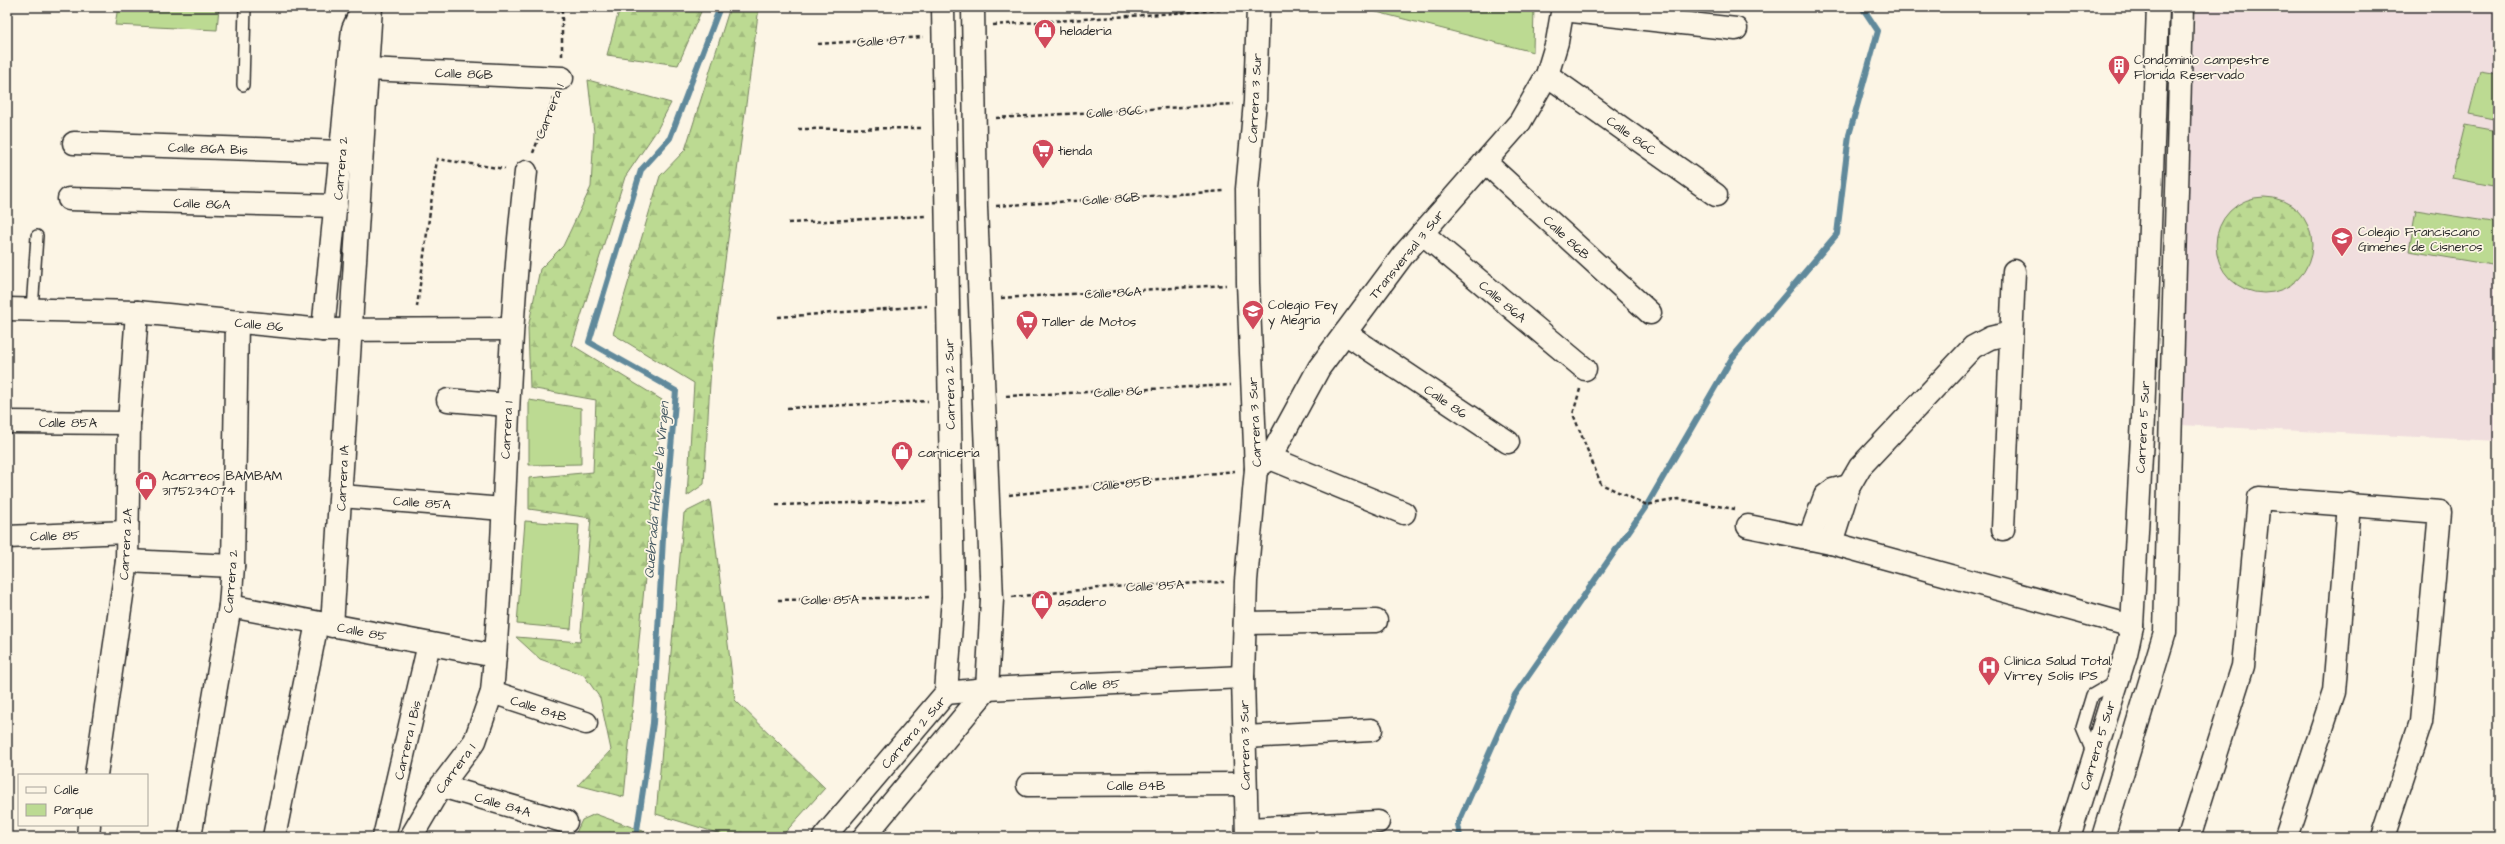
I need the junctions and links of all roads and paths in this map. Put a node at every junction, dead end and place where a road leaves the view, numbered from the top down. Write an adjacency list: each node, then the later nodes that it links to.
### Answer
1 (244, 7): 17 (lane)
2 (363, 7): 23 (street, Carrera 2)
3 (371, 7): 14 (street, Carrera 2)
4 (562, 7): 16 (path, Carrera 1)
5 (943, 7): 12 (street, Carrera 2 Sur)
6 (1258, 7): 10 (path); 18 (street, Carrera 3 Sur)
7 (2158, 7): 88 (street, Carrera 5 Sur)
8 (2182, 7): 114 (street)
9 (1563, 8): 11 (street); 15 (street, Transversal 3 Sur)
10 (973, 17): 19 (street)
11 (1736, 29)
12 (944, 36): 13 (path, Calle 87); 20 (street, Carrera 2 Sur)
13 (818, 44)
14 (367, 69): 16 (street, Calle 86B); 50 (street, Carrera 2)
15 (1547, 75): 26 (street, Transversal 3 Sur); 29 (street, Calle 86C)
16 (562, 78): 27 (path, Carrera 1)
17 (243, 85)
18 (1255, 102): 19 (path, Calle 86C); 28 (street, Carrera 3 Sur)
19 (976, 120): 24 (street)
20 (946, 128): 21 (path); 25 (street, Carrera 2 Sur)
21 (798, 129)
22 (74, 143): 23 (street, Calle 86A Bis)
23 (342, 152): 31 (street, Carrera 2)
24 (976, 154): 25 (street); 32 (street)
25 (946, 156): 33 (street, Carrera 2 Sur)
26 (1485, 162): 35 (street, Transversal 3 Sur); 44 (street, Calle 86B)
27 (526, 172): 47 (street, Carrera 1); 49 (path)
28 (1247, 189): 32 (path, Calle 86B); 38 (street, Carrera 3 Sur)
29 (1716, 195)
30 (69, 199): 31 (street, Calle 86A)
31 (336, 206): 48 (street, Carrera 2)
32 (976, 207): 39 (street)
33 (946, 215): 34 (path); 40 (street, Carrera 2 Sur)
34 (788, 223)
35 (1422, 233): 51 (street, Transversal 3 Sur); 53 (street, Calle 86A)
36 (37, 236): 42 (lane)
37 (2014, 271): 52 (street)
38 (1248, 283): 39 (path, Calle 86A); 54 (street, Carrera 3 Sur)
39 (979, 299): 55 (street)
40 (947, 304): 45 (path); 57 (street, Carrera 2 Sur)
41 (7, 309): 42 (street, Calle 86)
42 (32, 310): 43 (street, Calle 86)
43 (137, 312): 46 (street, Calle 86); 61 (street, Carrera 2A)
44 (1650, 313)
45 (778, 317)
46 (237, 322): 48 (street, Calle 86); 79 (street, Carrera 2)
47 (511, 329): 49 (street, Calle 86); 58 (street, Carrera 1)
48 (323, 330): 50 (street, Calle 86)
49 (414, 330): 50 (street, Calle 86)
50 (349, 331): 65 (street, Carrera 1A)
51 (1345, 333): 62 (street, Calle 86); 63 (street, Transversal 3 Sur)
52 (2011, 333): 64 (street); 73 (street)
53 (1585, 368): 72 (path)
54 (1252, 384): 55 (path, Calle 86); 63 (street, Carrera 3 Sur)
55 (983, 397): 66 (street)
56 (448, 400): 58 (street)
57 (949, 400): 59 (path); 67 (street, Carrera 2 Sur)
58 (508, 405): 70 (street, Carrera 1)
59 (787, 408)
60 (7, 422): 61 (street, Calle 85A)
61 (129, 422): 74 (street, Carrera 2A)
62 (1508, 442)
63 (1263, 464): 66 (path, Calle 85B); 71 (street); 80 (street, Carrera 3 Sur)
64 (1849, 486): 76 (street); 77 (street)
65 (341, 496): 70 (street, Calle 85A); 87 (street, Carrera 1A)
66 (987, 498): 82 (street)
67 (950, 500): 69 (path); 81 (street, Carrera 2 Sur)
68 (2349, 504): 115 (street); 116 (street); 117 (street)
69 (776, 505)
70 (503, 509): 90 (street, Carrera 1)
71 (1404, 513)
72 (1743, 518): 76 (street)
73 (2003, 529)
74 (126, 532): 75 (street, Calle 85); 78 (street, Carrera 2A)
75 (7, 537)
76 (1809, 539): 77 (street)
77 (1831, 543): 88 (street)
78 (127, 561): 79 (street); 98 (street, Carrera 2A)
79 (233, 566): 84 (street, Carrera 2)
80 (1246, 581): 82 (path, Calle 85A); 86 (street, Carrera 3 Sur)
81 (953, 597): 83 (path, Calle 85A); 94 (street, Carrera 2 Sur)
82 (992, 599): 92 (street)
83 (778, 600)
84 (230, 606): 87 (street, Calle 85); 107 (street, Carrera 2)
85 (1376, 621): 86 (street)
86 (1245, 623): 91 (street, Carrera 3 Sur)
87 (325, 624): 89 (street, Calle 85); 108 (street, Carrera 1A)
88 (2132, 626): 113 (street, Carrera 5 Sur)
89 (429, 644): 90 (street, Calle 85); 109 (street, Carrera 1 Bis)
90 (495, 656): 93 (street, Carrera 1)
91 (1243, 677): 92 (street, Calle 85); 97 (street, Carrera 3 Sur)
92 (987, 689): 94 (street, Calle 85); 112 (street)
93 (492, 692): 95 (street, Calle 84B); 101 (street, Carrera 1)
94 (946, 693): 111 (street, Carrera 2 Sur)
95 (586, 723)
96 (1371, 730): 97 (street)
97 (1245, 737): 99 (street, Carrera 3 Sur)
98 (96, 774)
99 (1244, 784): 100 (street, Calle 84B); 105 (street, Carrera 3 Sur)
100 (1028, 785)
101 (441, 786): 102 (street, Calle 84A); 110 (street, Carrera 1)
102 (566, 822)
103 (1378, 822): 105 (street)
104 (89, 826): 106 (street)
105 (1247, 833)
106 (88, 837)
107 (190, 837)
108 (274, 837)
109 (384, 837)
110 (411, 837)
111 (824, 837)
112 (864, 837)
113 (2069, 837)
114 (2103, 837)
115 (2189, 837)
116 (2286, 837)
117 (2383, 837)

